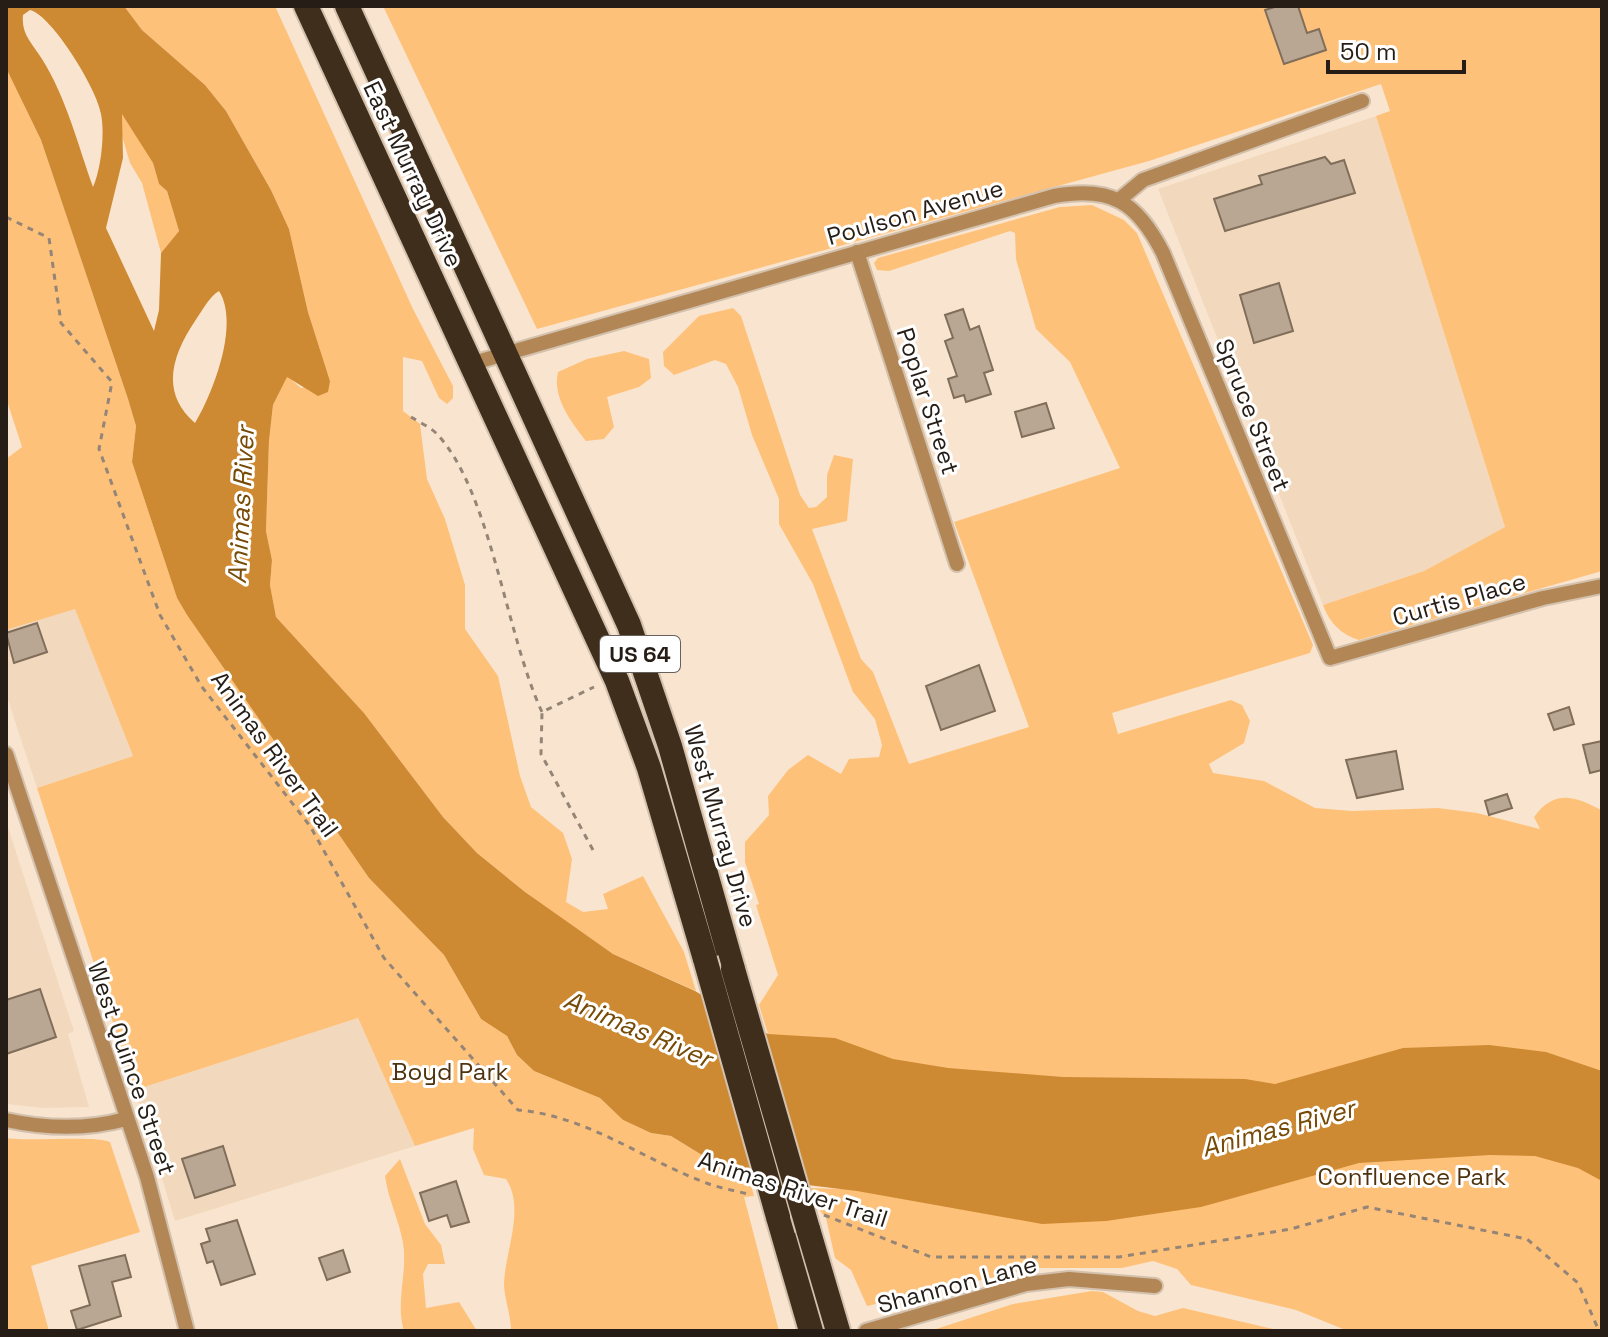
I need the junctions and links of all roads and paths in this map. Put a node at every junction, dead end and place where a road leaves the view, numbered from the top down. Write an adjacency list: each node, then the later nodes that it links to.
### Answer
1 (306, 6): 8 (highway, East Murray Drive / US 64)
2 (347, 6): 7 (highway, East Murray Drive / US 64)
3 (1362, 101): 4 (street)
4 (1119, 200): 6 (street, Poulson Avenue); 12 (street, Spruce Street)
5 (6, 217): 19 (path, Animas River Trail)
6 (857, 252): 7 (street, Poulson Avenue); 10 (street, Poplar Street)
7 (506, 353): 8 (street, Poulson Avenue); 20 (highway, West Murray Drive / US 64, bridge)
8 (470, 364): 19 (highway, US 64, bridge)
9 (411, 417): 14 (path)
10 (957, 564)
11 (1602, 586): 12 (street, Curtis Place)
12 (1330, 658)
13 (594, 687): 14 (path)
14 (542, 712): 16 (path)
15 (6, 754): 17 (street, West Quince Street)
16 (593, 850)
17 (126, 1119): 18 (street); 22 (street, West Quince Street)
18 (6, 1120)
19 (771, 1208): 23 (highway, US 64)
20 (814, 1221): 24 (highway, West Murray Drive / US 64); 26 (path, Animas River Trail)
21 (1155, 1286): 25 (street, Shannon Lane)
22 (187, 1331)
23 (811, 1331)
24 (838, 1331)
25 (866, 1331)
26 (1599, 1331)

